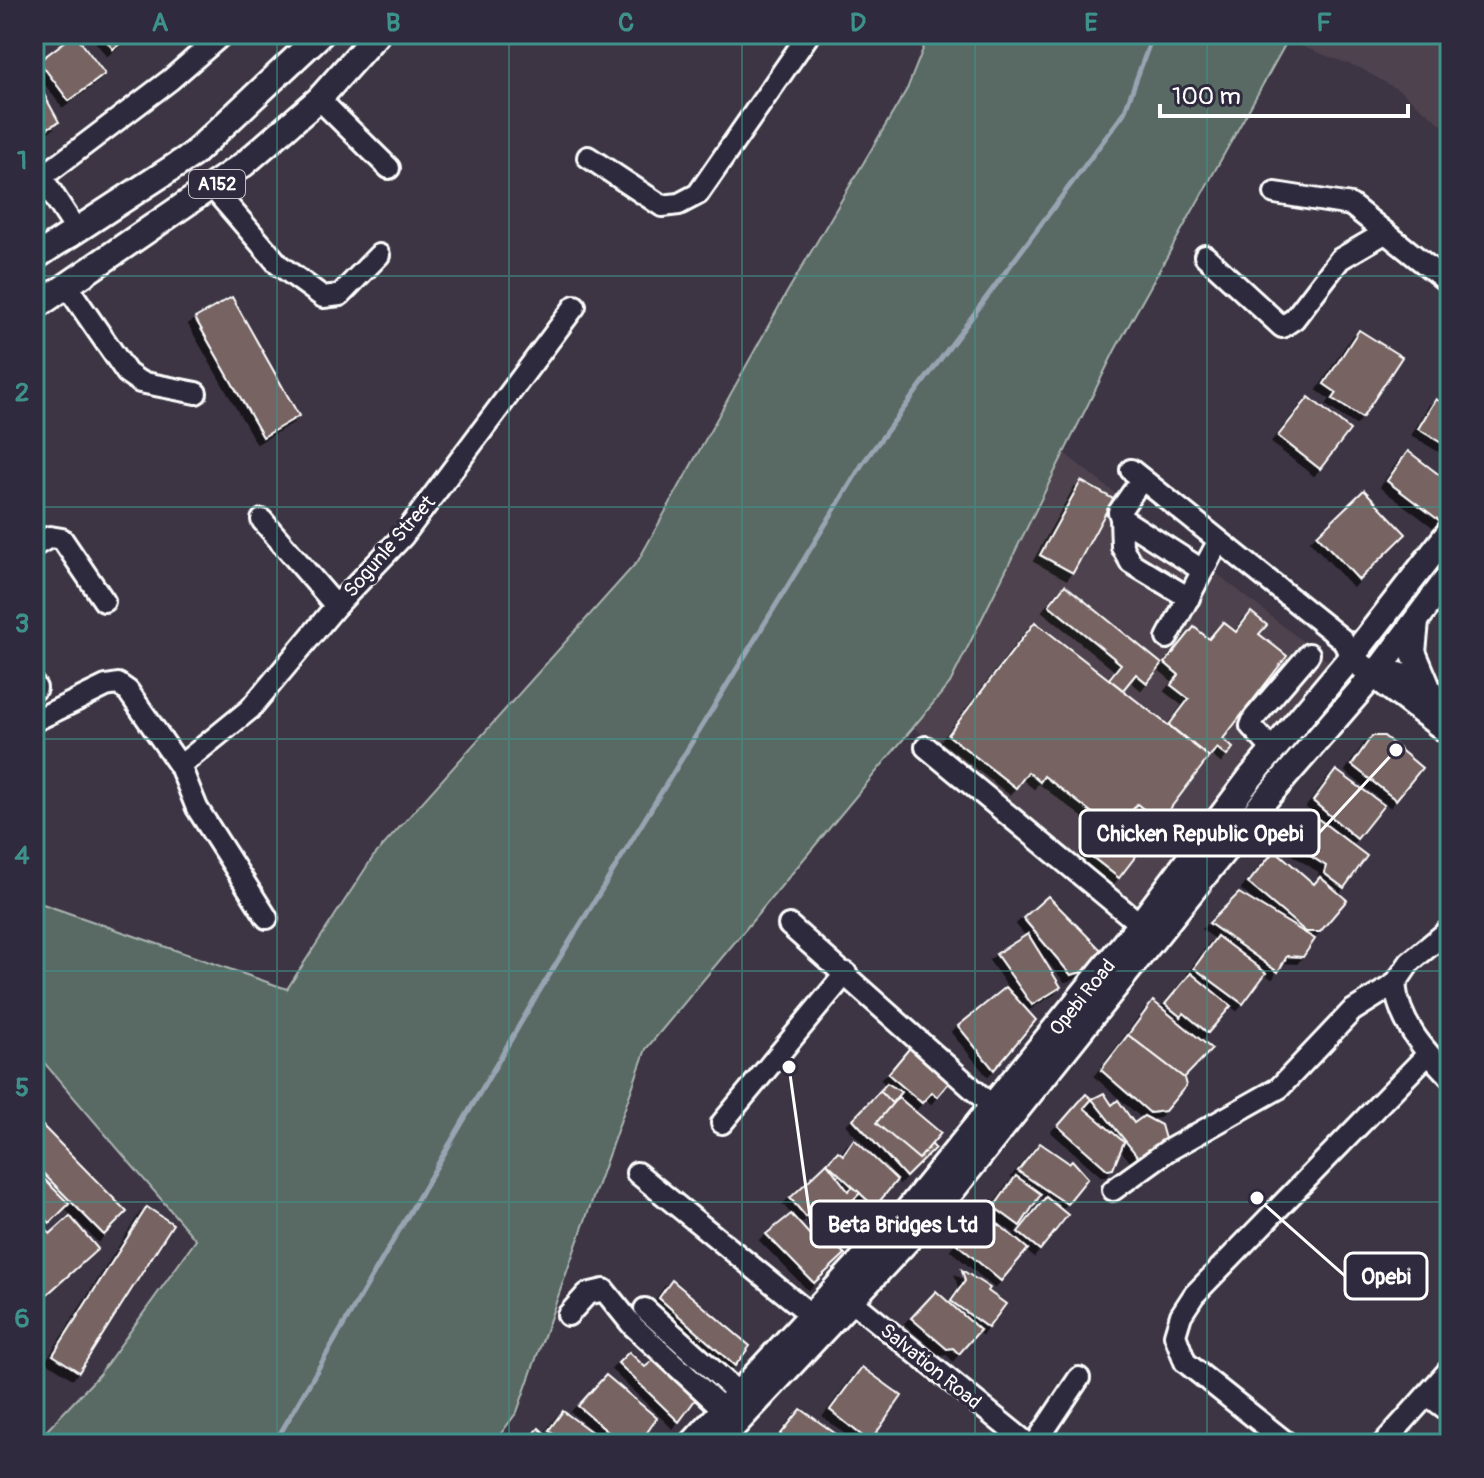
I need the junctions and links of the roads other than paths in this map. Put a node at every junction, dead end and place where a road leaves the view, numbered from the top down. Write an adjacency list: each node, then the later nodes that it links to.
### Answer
1 (223, 34): 8 (street)
2 (321, 34): 11 (main road, A152)
3 (377, 34): 5 (main road, A152)
4 (809, 34): 6 (street)
5 (319, 99): 7 (street); 9 (main road, A152)
6 (588, 157)
7 (389, 168)
8 (38, 171): 11 (street)
9 (212, 187): 14 (street); 19 (main road, A152)
10 (1275, 193): 12 (street)
11 (76, 230): 17 (main road, A152)
12 (1383, 234): 15 (street); 18 (street)
13 (145, 242): 16 (street)
14 (379, 255)
15 (1205, 256)
16 (124, 257)
17 (34, 258)
18 (1450, 284)
19 (67, 286): 21 (main road, A152); 22 (street)
20 (575, 306): 32 (street, Sogunle Street)
21 (34, 308)
22 (196, 393)
23 (1121, 518): 26 (street); 28 (street); 30 (street)
24 (262, 520): 32 (street)
25 (1450, 531): 35 (main road, Opebi Road)
26 (1218, 542): 28 (street); 35 (street)
27 (34, 546): 31 (street)
28 (1202, 570): 30 (street)
29 (1450, 575): 33 (main road, Opebi Road)
30 (1189, 598): 34 (street)
31 (104, 601)
32 (336, 606): 45 (street, Sogunle Street)
33 (1417, 620): 37 (main road, Opebi Road); 39 (main road)
34 (1167, 638)
35 (1352, 647): 37 (main road); 44 (main road, Opebi Road)
36 (1309, 654): 44 (street)
37 (1379, 669): 38 (main road); 39 (main road); 40 (main road, Opebi Road)
38 (1405, 697): 40 (main road); 42 (main road)
39 (1440, 702)
40 (1339, 713): 58 (main road, Opebi Road)
41 (34, 721): 45 (street)
42 (1450, 733)
43 (926, 747): 47 (street)
44 (1273, 750): 47 (main road, Opebi Road)
45 (180, 766): 46 (street)
46 (267, 918)
47 (1140, 924): 54 (main road, Opebi Road)
48 (789, 925): 50 (street)
49 (1450, 929): 51 (street)
50 (846, 973): 54 (street); 55 (street)
51 (1395, 984): 52 (street); 57 (street)
52 (1438, 1055): 53 (street); 71 (street)
53 (1450, 1077)
54 (993, 1107): 58 (main road, Opebi Road)
55 (722, 1123)
56 (637, 1173): 60 (street)
57 (1113, 1190)
58 (843, 1294): 60 (main road, Opebi Road); 68 (main road, Opebi Road); 69 (street, Salvation Road)
59 (645, 1309): 65 (street)
60 (810, 1314): 65 (main road, Opebi Road)
61 (568, 1315): 65 (street)
62 (1450, 1369): 64 (street)
63 (1079, 1378): 70 (street)
64 (1429, 1396): 66 (street); 72 (street)
65 (730, 1401): 67 (main road, Opebi Road)
66 (1450, 1412)
67 (692, 1444)
68 (717, 1444)
69 (1027, 1444)
70 (1035, 1444)
71 (1288, 1444)
72 (1383, 1444)

